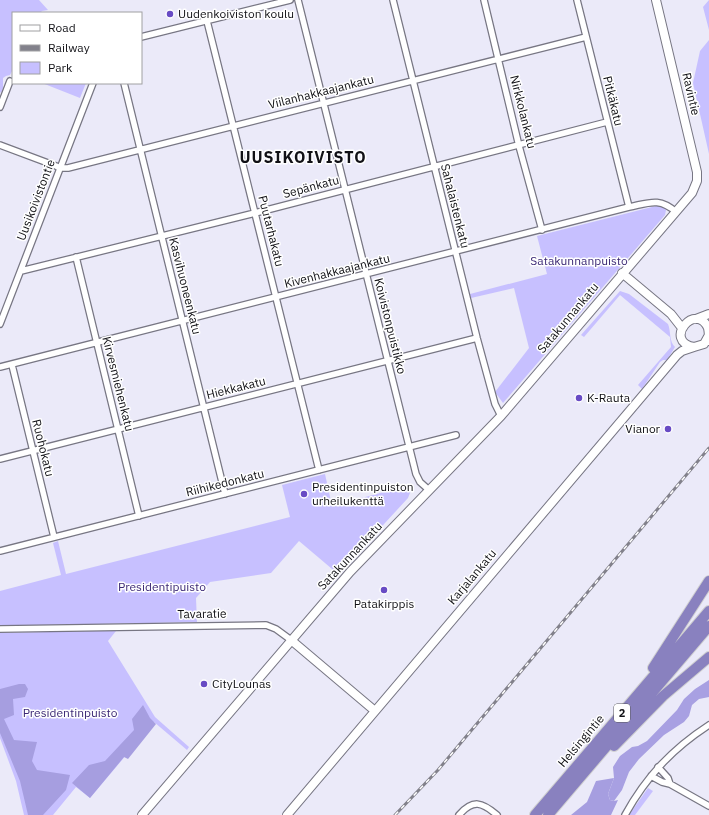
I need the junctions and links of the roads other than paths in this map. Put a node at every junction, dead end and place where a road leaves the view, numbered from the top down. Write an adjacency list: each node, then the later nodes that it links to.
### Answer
1 (290, 0): 7 (street)
2 (298, 0): 15 (street, Koivistonpuistikko)
3 (393, 0): 11 (street, Sahalaistenkatu)
4 (484, 0): 10 (street, Nirkkolankatu)
5 (576, 0): 9 (street, Pitkäkatu)
6 (656, 0): 26 (main road, Ravintie)
7 (207, 21): 8 (street); 18 (street, Puutarhakatu)
8 (142, 37)
9 (586, 37): 10 (street, Viilanhakkaajankatu); 17 (street, Pitkäkatu)
10 (498, 58): 11 (street, Viilanhakkaajankatu); 20 (street, Nirkkolankatu)
11 (413, 81): 15 (street, Viilanhakkaajankatu); 22 (street, Sahalaistenkatu)
12 (10, 82): 16 (street)
13 (93, 84): 23 (street, Uusikoivistontie)
14 (124, 84): 21 (street, Kasvihuoneenkatu)
15 (324, 103): 18 (street, Viilanhakkaajankatu); 24 (street, Koivistonpuistikko)
16 (0, 108)
17 (607, 122): 20 (street, Sepänkatu); 25 (street, Pitkäkatu)
18 (234, 126): 21 (street, Viilanhakkaajankatu); 27 (street, Puutarhakatu)
19 (0, 145): 23 (street)
20 (519, 146): 22 (street, Sepänkatu); 28 (street, Nirkkolankatu)
21 (140, 150): 23 (street, Viilanhakkaajankatu); 29 (street, Kasvihuoneenkatu)
22 (434, 167): 24 (street, Sepänkatu); 30 (street, Sahalaistenkatu)
23 (60, 168): 32 (street, Uusikoivistontie)
24 (345, 189): 27 (street, Sepänkatu); 34 (street, Koivistonpuistikko)
25 (629, 207): 26 (street, Kivenhakkaajankatu); 28 (street, Kivenhakkaajankatu)
26 (676, 212): 33 (main road, Satakunnankatu)
27 (254, 213): 29 (street, Sepänkatu); 35 (street, Puutarhakatu)
28 (542, 230): 30 (street, Kivenhakkaajankatu)
29 (161, 236): 31 (street, Sepänkatu); 38 (street, Kasvihuoneenkatu)
30 (456, 252): 34 (street, Kivenhakkaajankatu); 42 (street, Sahalaistenkatu)
31 (76, 258): 32 (street, Sepänkatu); 44 (street, Kirvesmiehenkatu)
32 (21, 271): 39 (street, Uusikoivistontie)
33 (622, 273): 40 (main road); 53 (main road, Satakunnankatu)
34 (366, 275): 35 (street, Kivenhakkaajankatu); 48 (street, Koivistonpuistikko)
35 (276, 298): 38 (street, Kivenhakkaajankatu); 51 (street, Puutarhakatu)
36 (709, 314): 37 (main road)
37 (696, 319): 40 (main road); 41 (main road)
38 (182, 322): 44 (street, Kivenhakkaajankatu); 52 (street, Kasvihuoneenkatu)
39 (0, 324)
40 (683, 328): 45 (main road); 47 (main road, Karjalankatu)
41 (708, 329): 43 (main road); 45 (main road)
42 (477, 338): 48 (street, Hiekkakatu); 53 (street, Sahalaistenkatu)
43 (709, 341)
44 (97, 343): 49 (street, Kivenhakkaajankatu); 54 (street, Kirvesmiehenkatu)
45 (697, 347): 46 (main road); 47 (main road, Karjalankatu)
46 (709, 347)
47 (677, 355): 71 (main road, Karjalankatu)
48 (388, 361): 51 (street, Hiekkakatu); 56 (street, Koivistonpuistikko)
49 (12, 365): 50 (street, Kivenhakkaajankatu); 57 (street, Ruohokatu)
50 (0, 367)
51 (298, 384): 52 (street, Hiekkakatu); 59 (street, Puutarhakatu)
52 (203, 408): 54 (street, Hiekkakatu); 61 (street, Kasvihuoneenkatu)
53 (500, 416): 60 (main road, Satakunnankatu)
54 (118, 429): 57 (street, Hiekkakatu); 62 (street, Kirvesmiehenkatu)
55 (456, 435): 56 (street, Riihikedonkatu)
56 (409, 447): 59 (street, Riihikedonkatu); 60 (street, Koivistonpuistikko)
57 (32, 450): 58 (street, Hiekkakatu); 63 (street, Ruohokatu)
58 (0, 458)
59 (319, 470): 61 (street, Riihikedonkatu)
60 (428, 490): 69 (main road, Satakunnankatu)
61 (225, 494): 62 (street, Riihikedonkatu)
62 (139, 516): 63 (street, Riihikedonkatu)
63 (54, 537): 64 (street, Riihikedonkatu)
64 (0, 551)
65 (709, 581): 72 (highway)
66 (709, 611): 72 (highway, Helsingintie / 2)
67 (709, 626): 77 (highway, Helsingintie / 2)
68 (0, 629): 69 (street, Tavaratie)
69 (291, 640): 71 (main road, Tavaratie); 79 (main road, Satakunnankatu)
70 (709, 657): 77 (highway)
71 (375, 711): 80 (main road, Karjalankatu)
72 (620, 715): 83 (highway, Helsingintie / 2)
73 (709, 725): 74 (street)
74 (658, 767): 75 (street); 76 (street)
75 (651, 776): 76 (street); 85 (street)
76 (670, 784): 78 (street)
77 (556, 806): 84 (highway, Helsingintie / 2)
78 (709, 806)
79 (142, 815)
80 (287, 815)
81 (459, 815): 82 (street)
82 (497, 815)
83 (535, 815)
84 (548, 815)
85 (625, 815)

